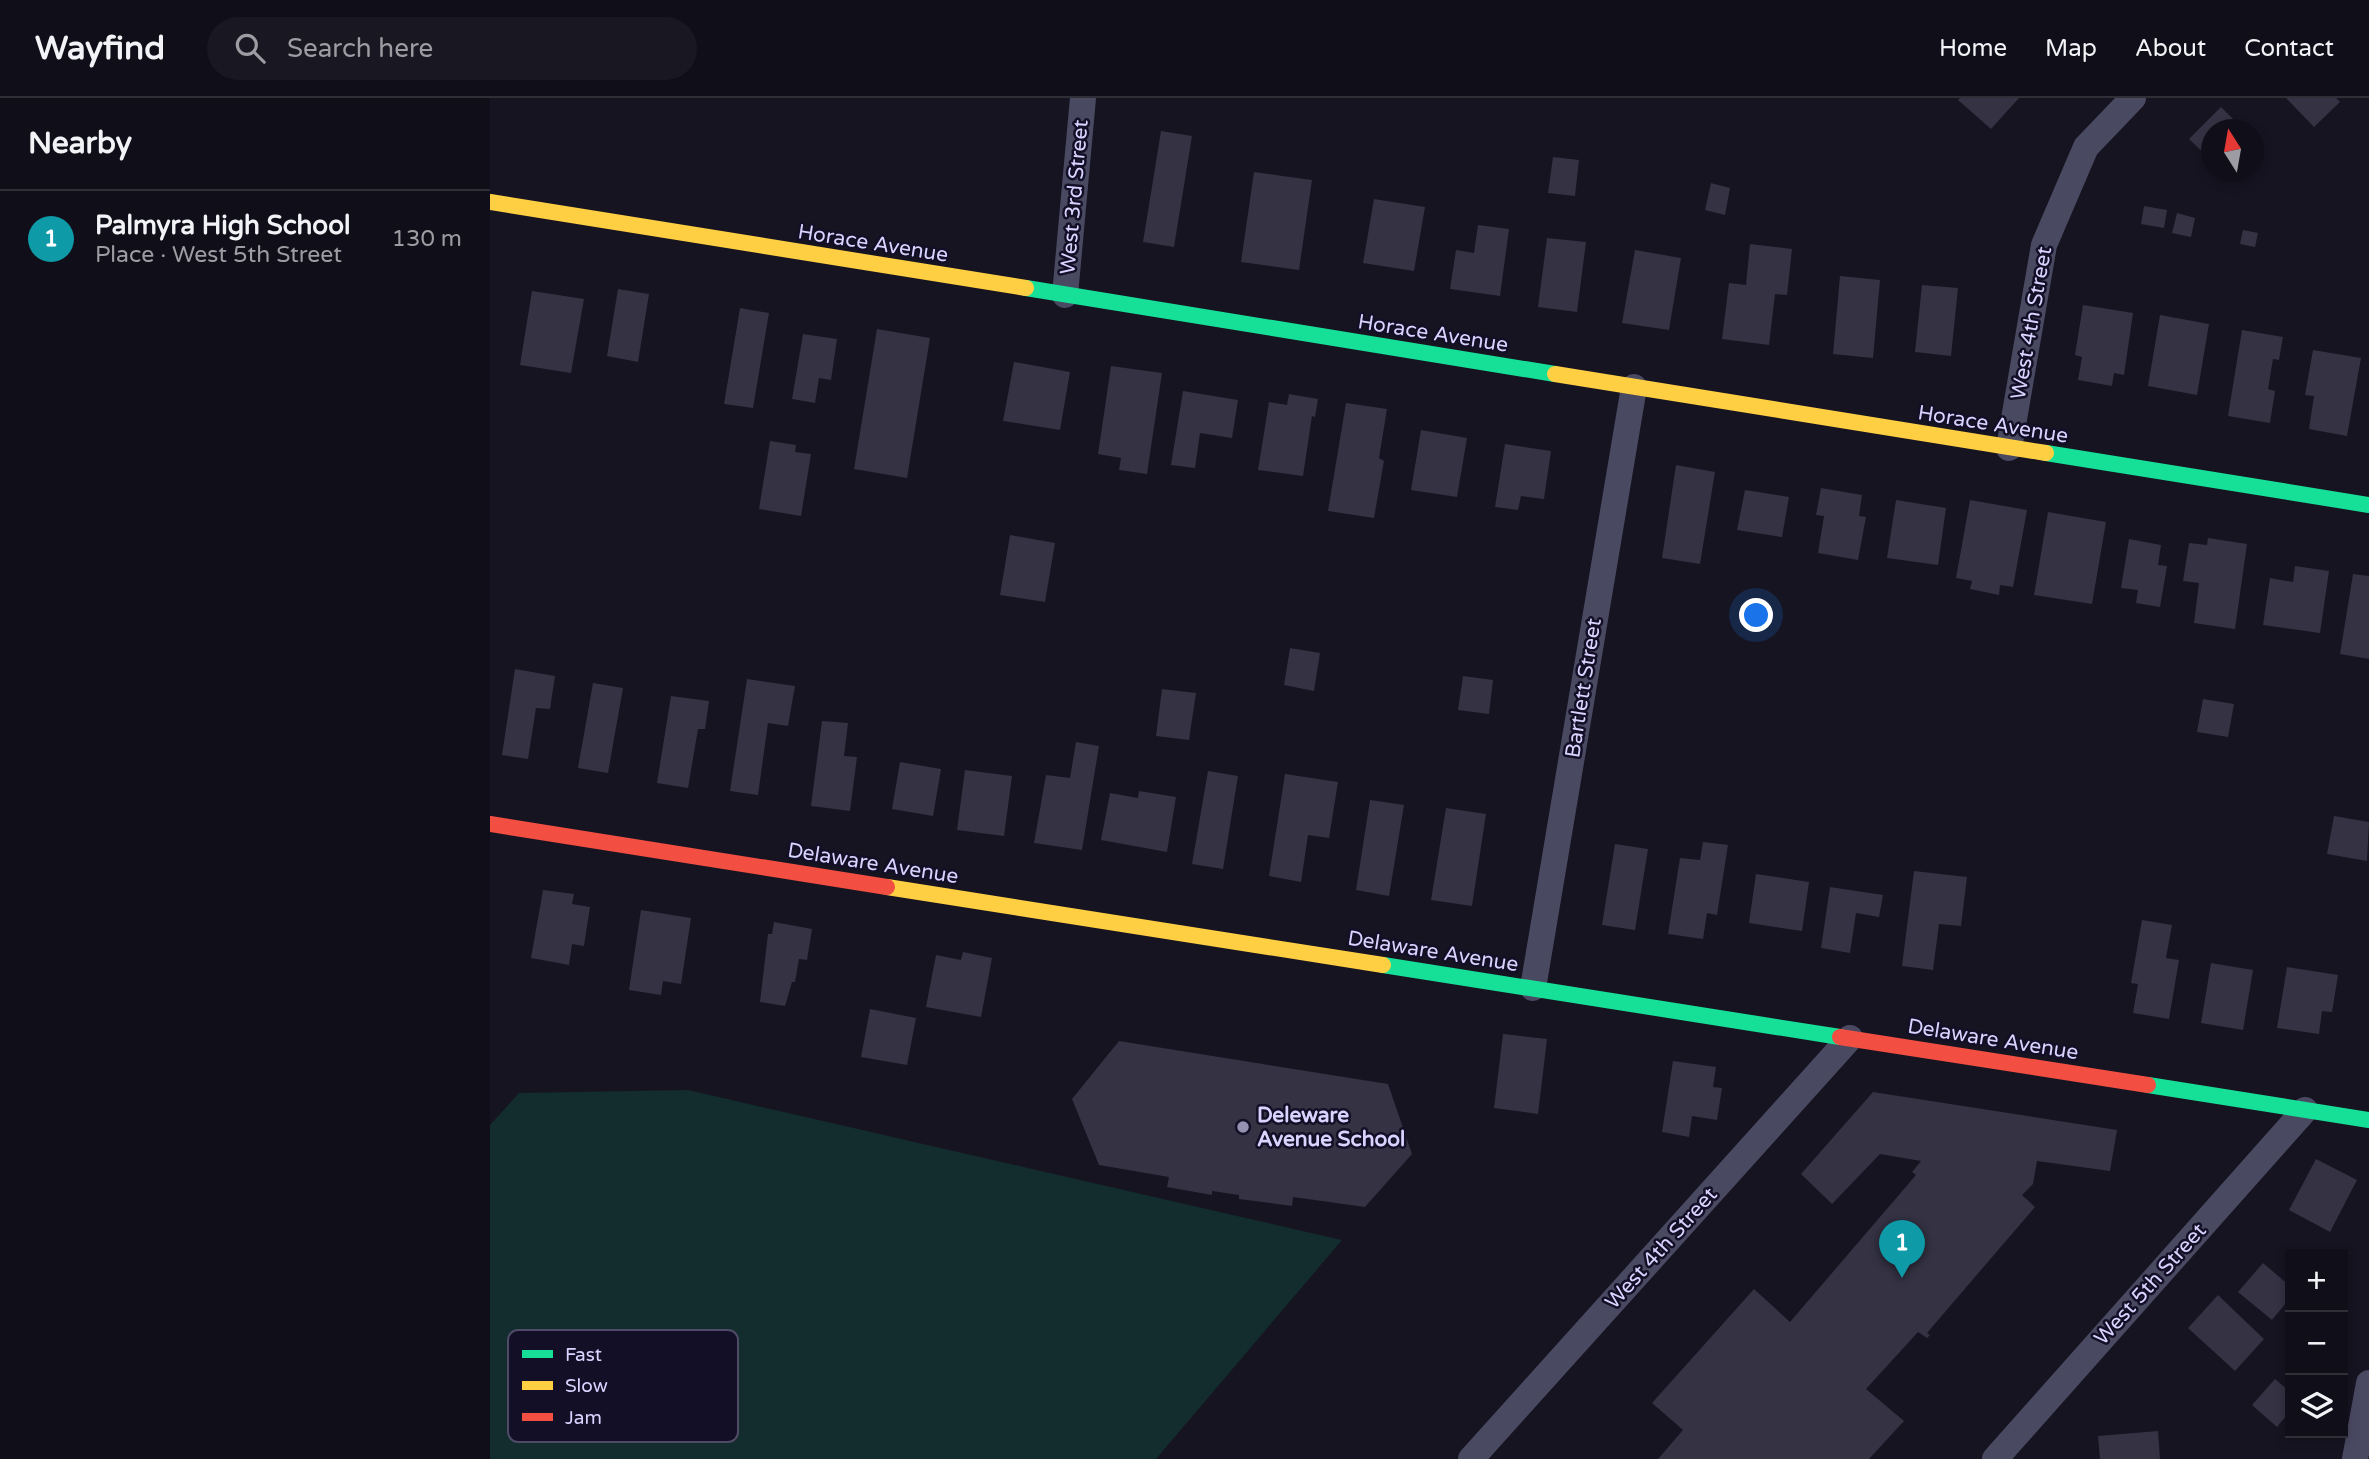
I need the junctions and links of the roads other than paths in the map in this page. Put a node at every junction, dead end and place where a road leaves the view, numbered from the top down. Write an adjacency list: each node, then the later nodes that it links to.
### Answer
1 (1083, 98): 4 (street, West 3rd Street)
2 (2133, 98): 6 (street, West 4th Street)
3 (490, 202): 4 (street, Horace Avenue)
4 (1065, 295): 5 (street, Horace Avenue)
5 (1634, 387): 6 (street, Horace Avenue); 9 (street, Bartlett Street)
6 (2009, 447): 7 (street, Horace Avenue)
7 (2369, 505)
8 (493, 828): 9 (street, Delaware Avenue)
9 (1533, 988): 10 (street, Delaware Avenue)
10 (1850, 1038): 11 (street, Delaware Avenue); 14 (street, West 4th Street)
11 (2305, 1110): 12 (street, Delaware Avenue); 15 (street, West 5th Street)
12 (2369, 1119)
13 (2369, 1383): 16 (street)
14 (1471, 1459)
15 (1995, 1459)
16 (2355, 1459)

